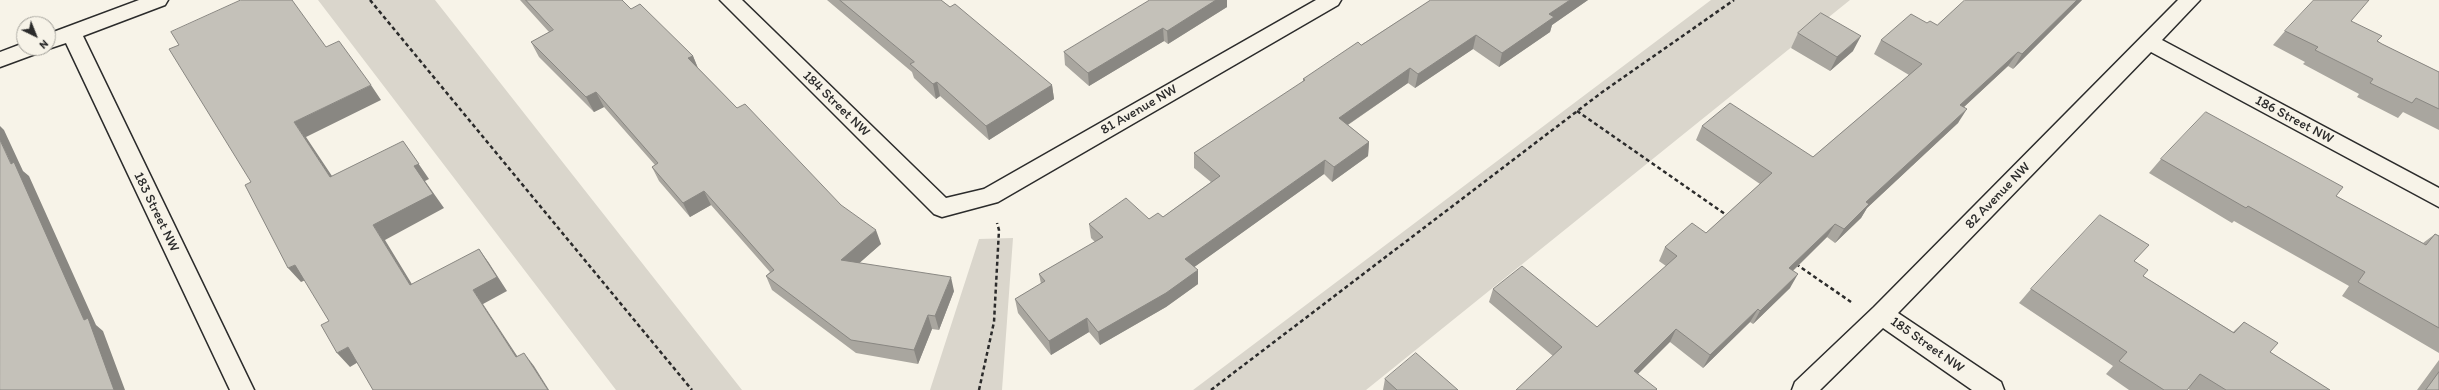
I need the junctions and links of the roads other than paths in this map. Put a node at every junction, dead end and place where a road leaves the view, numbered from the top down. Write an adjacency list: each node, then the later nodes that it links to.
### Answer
1 (158, 0): 5 (street)
2 (730, 0): 11 (street, 184 Street NW)
3 (1331, 0): 11 (street, 81 Avenue NW)
4 (2190, 0): 7 (street, 82 Avenue NW)
5 (71, 33): 6 (street); 13 (street, 183 Street NW)
6 (56, 39)
7 (2149, 42): 10 (street, 186 Street NW); 12 (street, 82 Avenue NW)
8 (16, 54): 9 (street)
9 (0, 60)
10 (2439, 198)
11 (942, 208)
12 (1879, 317): 14 (street, 82 Avenue NW); 15 (street, 185 Street NW)
13 (242, 390)
14 (1804, 390)
15 (1992, 390)

